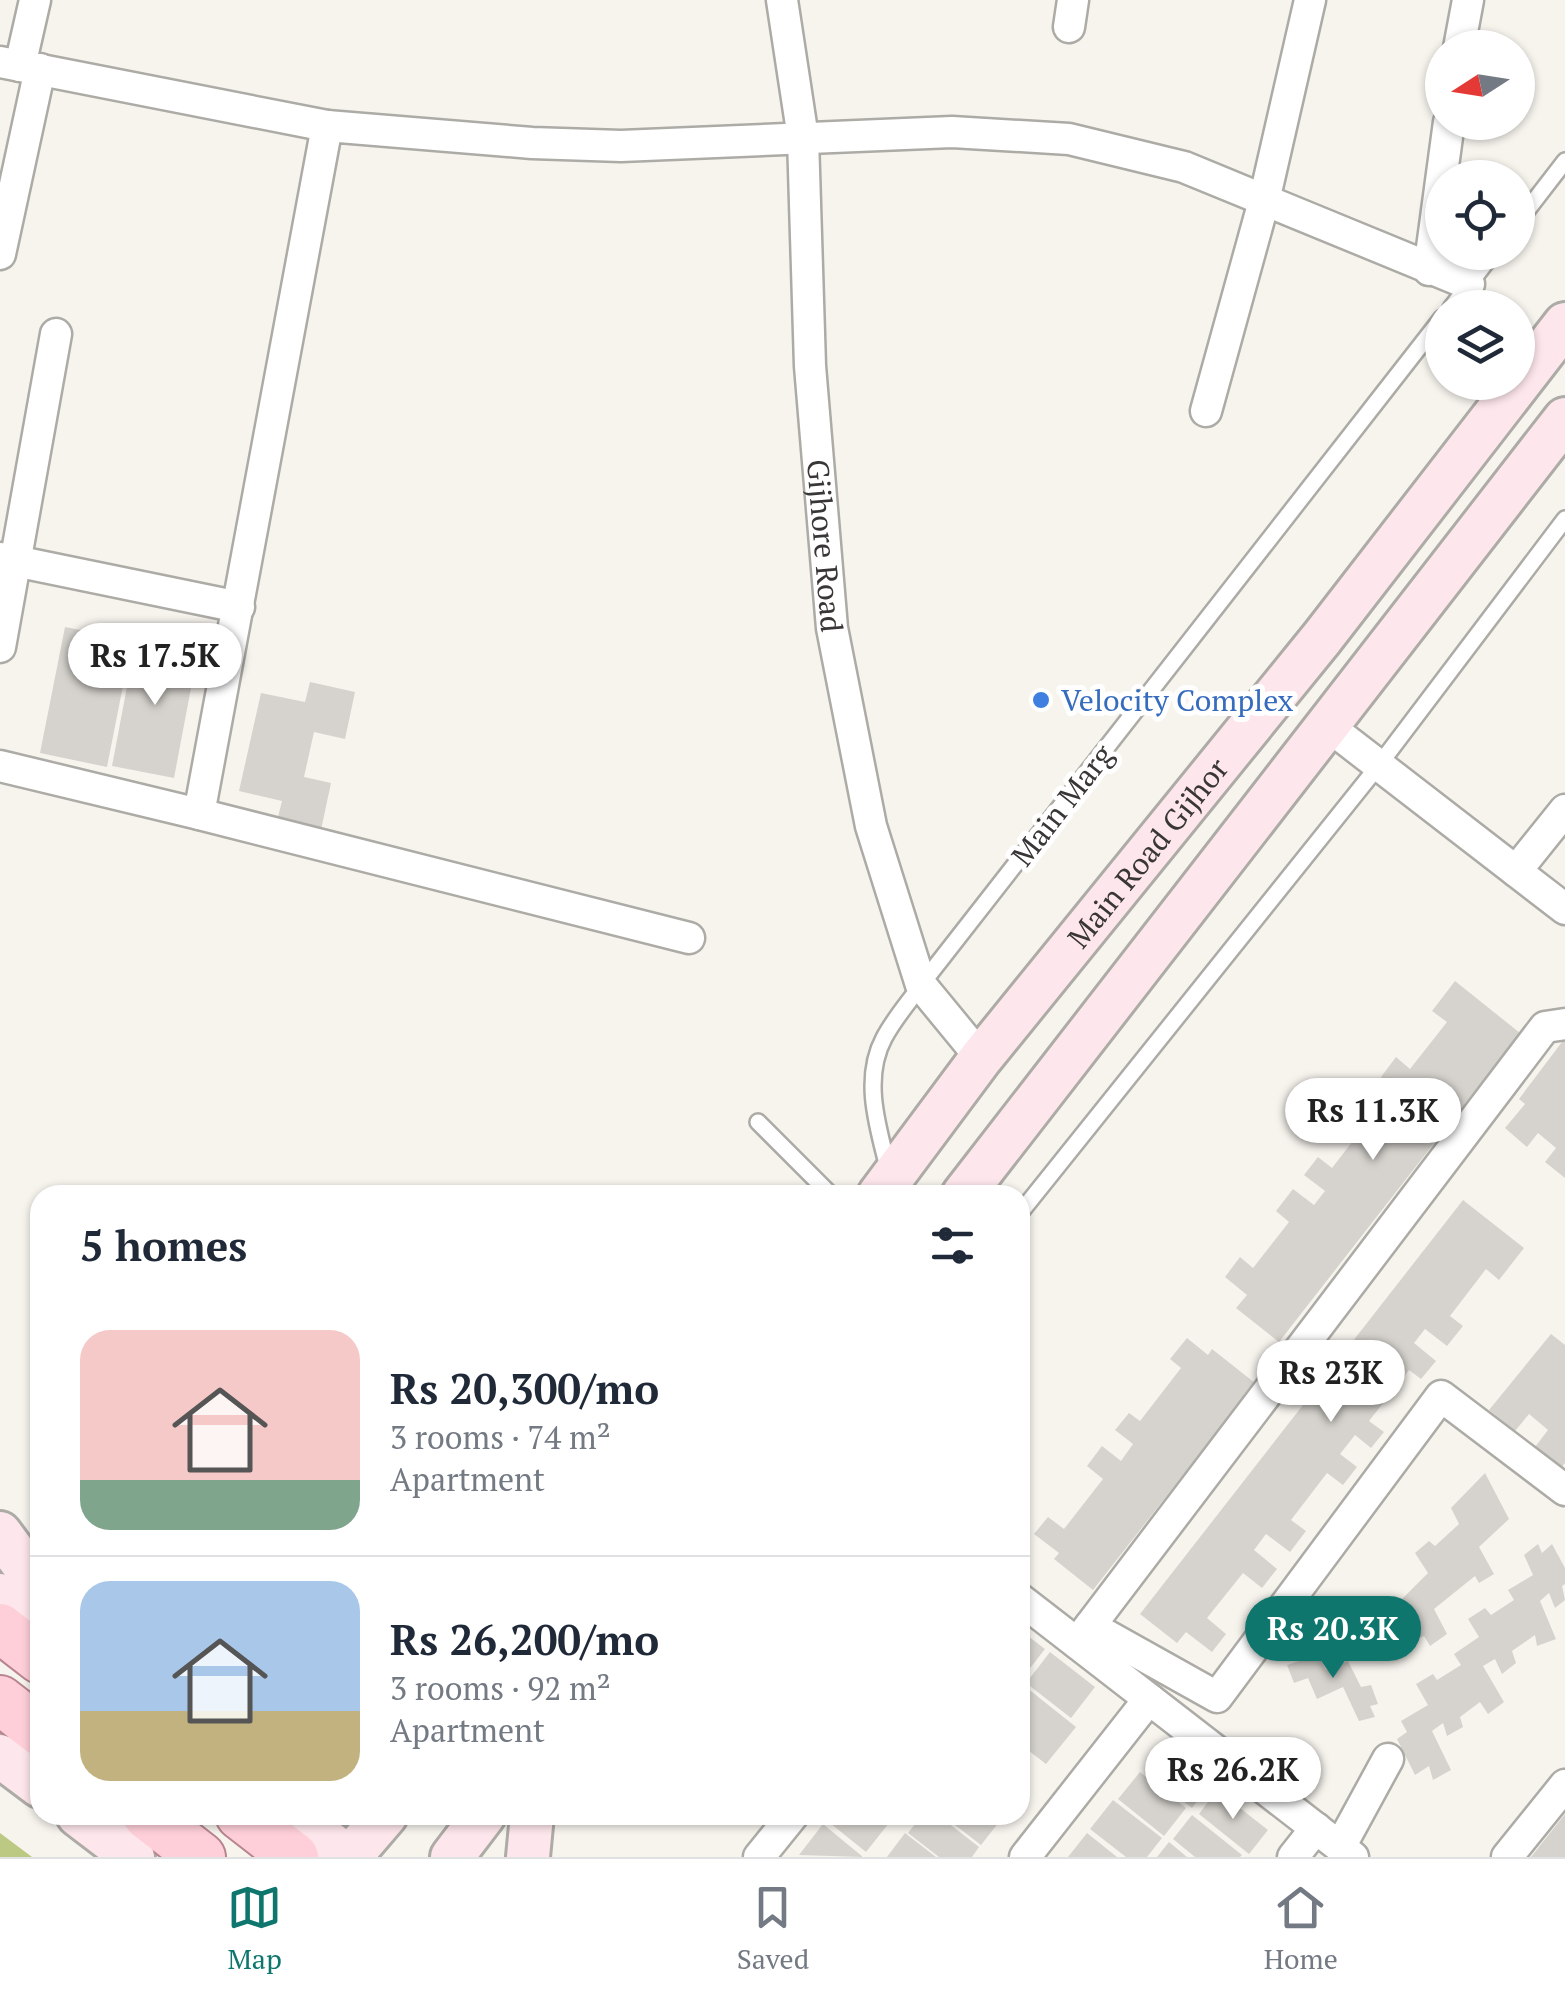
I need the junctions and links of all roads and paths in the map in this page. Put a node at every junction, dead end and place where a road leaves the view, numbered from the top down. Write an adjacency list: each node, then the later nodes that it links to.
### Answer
1 (35, 0): 6 (street)
2 (782, 0): 8 (street, Gijhore Road)
3 (1310, 0): 11 (street)
4 (1468, 0): 5 (street)
5 (1462, 30)
6 (20, 66): 7 (street); 12 (street)
7 (327, 126): 8 (street); 25 (street)
8 (803, 138): 11 (street); 35 (street, Gijhore Road)
9 (1565, 161): 10 (lane)
10 (1535, 200)
11 (1264, 201): 13 (street); 21 (street)
12 (0, 254)
13 (1425, 268)
14 (1429, 270): 16 (street)
15 (1480, 270): 17 (lane)
16 (1453, 290)
17 (1465, 290)
18 (1565, 324): 37 (street, Main Road Gijhor)
19 (56, 334): 24 (street)
20 (1425, 340): 35 (lane, Main Marg)
21 (1206, 412)
22 (1565, 419): 27 (street, Main Road Gijhor)
23 (1565, 520): 28 (lane)
24 (7, 560): 25 (street); 26 (street)
25 (239, 607): 31 (street)
26 (0, 647)
27 (1328, 726): 28 (street); 42 (street, Main Road Gijhor)
28 (1378, 765): 32 (street); 43 (lane)
29 (0, 766): 31 (street)
30 (1565, 810): 32 (street)
31 (198, 814): 34 (street)
32 (1516, 871): 33 (street)
33 (1565, 908)
34 (689, 938)
35 (921, 985): 37 (street, Gijhore Road); 40 (lane, Main Marg)
36 (1565, 1024): 51 (street)
37 (982, 1058): 41 (street, Main Road Gijhor)
38 (758, 1122): 39 (lane)
39 (821, 1185)
40 (885, 1185)
41 (887, 1185)
42 (972, 1185)
43 (1030, 1200)
44 (1565, 1490): 51 (street)
45 (0, 1532): 46 (street)
46 (30, 1573)
47 (0, 1595): 49 (street)
48 (1030, 1604): 51 (street)
49 (30, 1618)
50 (0, 1628): 52 (main road)
51 (1083, 1634): 53 (street)
52 (30, 1651)
53 (1149, 1699): 68 (street); 76 (street)
54 (0, 1700): 55 (main road)
55 (30, 1723)
56 (0, 1756): 59 (street)
57 (1388, 1758): 70 (street)
58 (0, 1778): 60 (street)
59 (30, 1779)
60 (30, 1785)
61 (1565, 1785): 78 (street)
62 (97, 1825): 69 (street)
63 (253, 1825): 72 (main road)
64 (306, 1825): 73 (street)
65 (377, 1825): 73 (street)
66 (476, 1825): 74 (street)
67 (785, 1825): 75 (street)
68 (1316, 1828): 70 (street); 77 (street)
69 (128, 1842): 71 (main road)
70 (1346, 1852)
71 (201, 1857)
72 (294, 1857)
73 (349, 1857)
74 (452, 1857)
75 (759, 1857)
76 (1024, 1857)
77 (1293, 1857)
78 (1507, 1857)

